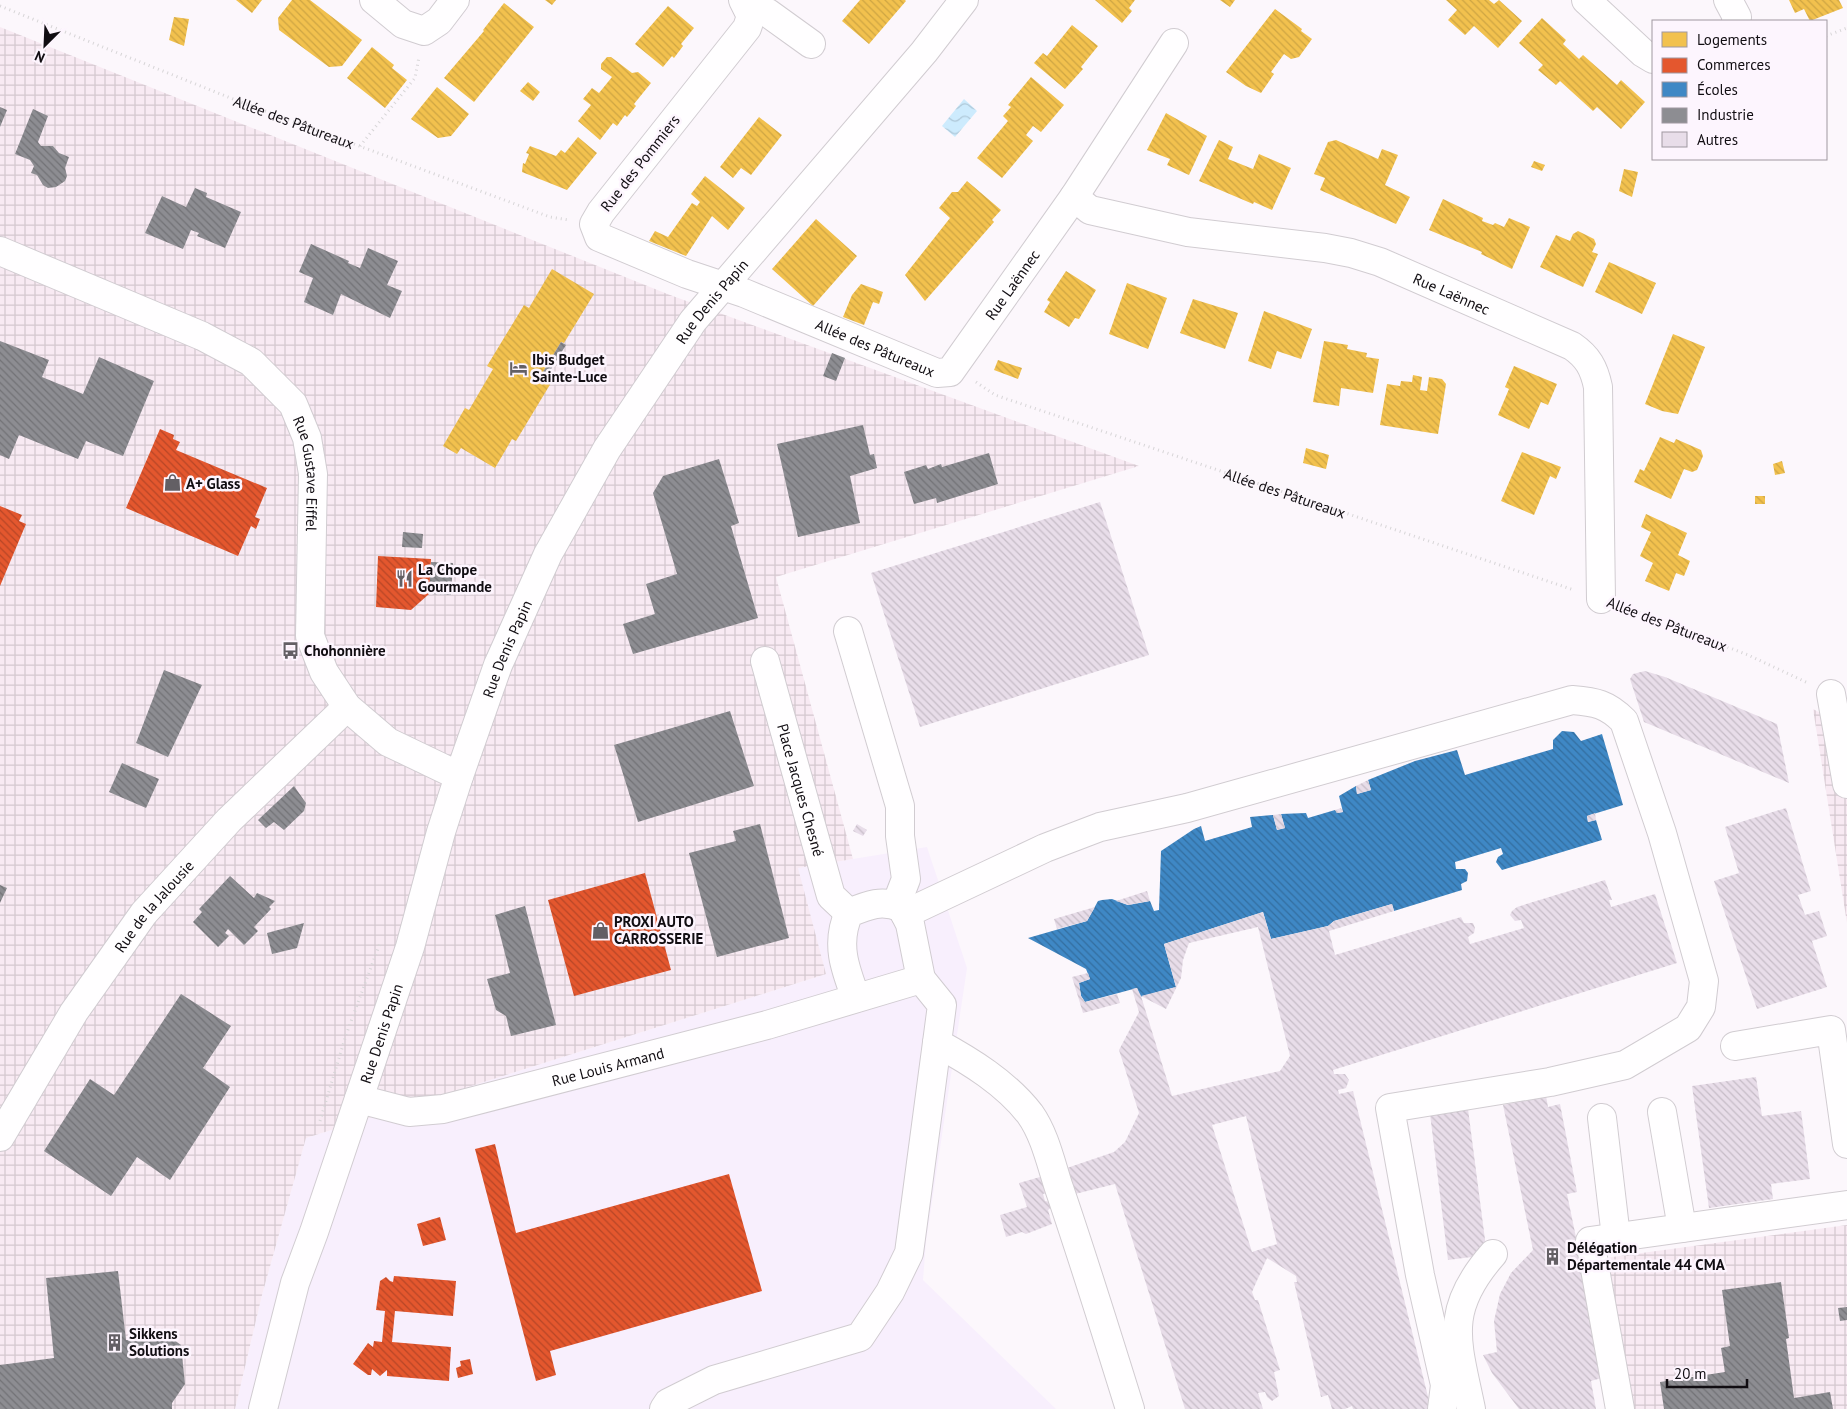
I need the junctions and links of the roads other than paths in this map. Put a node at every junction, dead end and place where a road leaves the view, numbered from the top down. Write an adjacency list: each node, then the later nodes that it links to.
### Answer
1 (374, 0): 2 (street)
2 (455, 0)
3 (964, 0): 13 (street, Rue Denis Papin)
4 (1586, 0): 10 (street)
5 (1728, 0): 7 (street)
6 (745, 4): 9 (street, Rue des Pommiers); 13 (street, Rue des Pommiers)
7 (1736, 20)
8 (1174, 43): 11 (street, Rue Laënnec)
9 (811, 44)
10 (1652, 58)
11 (1074, 197): 14 (street, Rue Laënnec); 15 (street, Rue Laënnec)
12 (0, 251): 19 (street, Rue Gustave Eiffel)
13 (722, 284): 14 (street, Allée des Pâtureaux); 20 (street, Rue Denis Papin)
14 (950, 372)
15 (1601, 599)
16 (848, 630): 22 (street)
17 (765, 660): 23 (street, Place Jacques Chesné)
18 (1831, 694): 21 (street)
19 (346, 708): 20 (street, Rue Gustave Eiffel); 31 (street, Rue de la Jalousie)
20 (459, 776): 28 (street, Rue Denis Papin)
21 (1847, 784)
22 (900, 909): 23 (street); 24 (street); 40 (street)
23 (849, 913): 25 (street)
24 (921, 979): 25 (street); 26 (street)
25 (856, 998): 28 (street, Rue Louis Armand)
26 (937, 1043): 38 (street); 39 (street)
27 (1735, 1046): 32 (street)
28 (359, 1099): 37 (street, Rue Denis Papin)
29 (1662, 1112): 34 (street)
30 (1602, 1118): 35 (street)
31 (0, 1137)
32 (1847, 1144)
33 (1847, 1205): 34 (street)
34 (1682, 1228): 35 (street)
35 (1616, 1237): 42 (street)
36 (1494, 1254): 41 (street)
37 (263, 1409)
38 (664, 1409)
39 (1130, 1409)
40 (1442, 1409)
41 (1471, 1409)
42 (1620, 1409)

